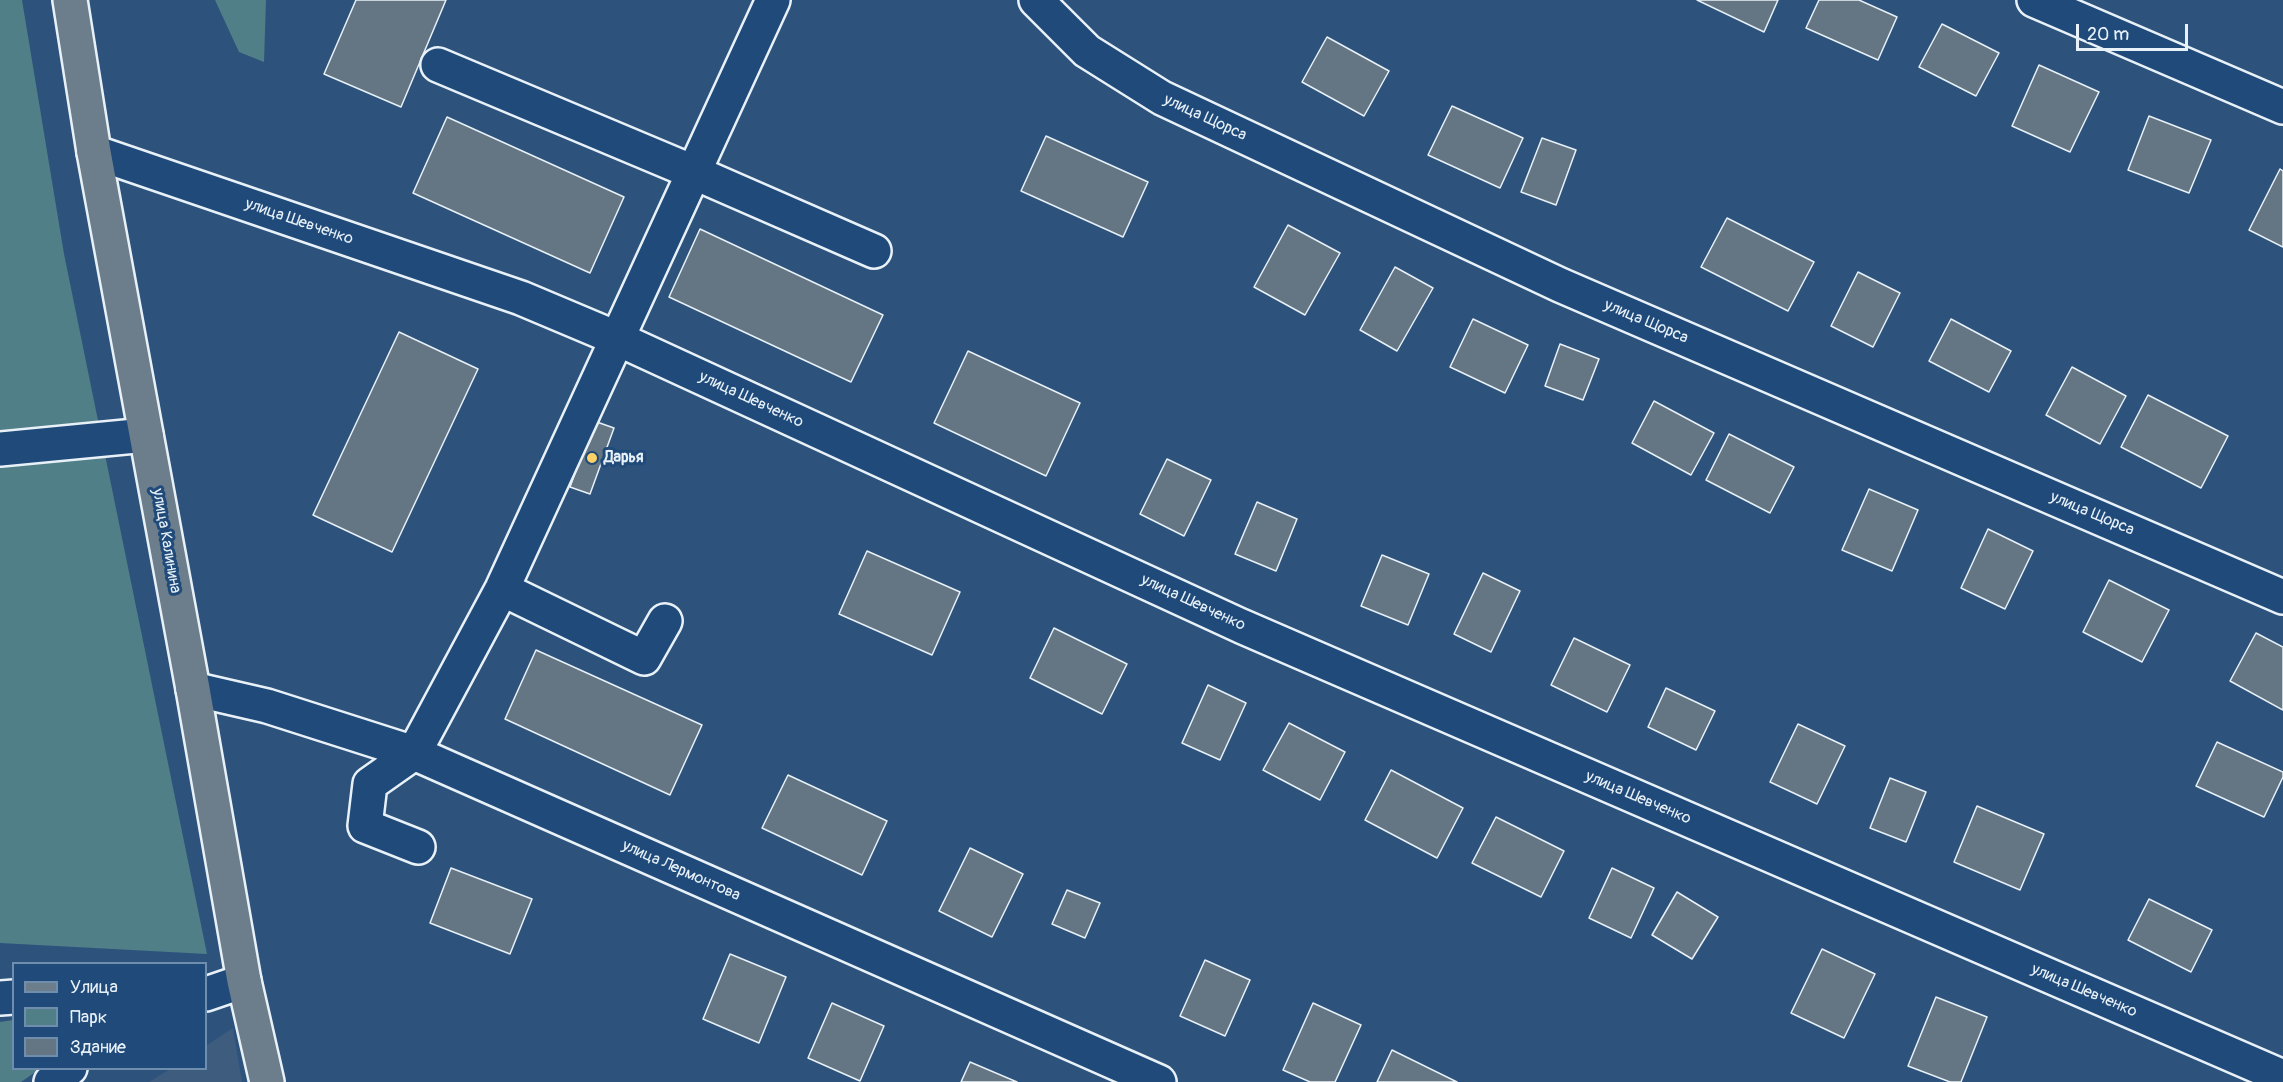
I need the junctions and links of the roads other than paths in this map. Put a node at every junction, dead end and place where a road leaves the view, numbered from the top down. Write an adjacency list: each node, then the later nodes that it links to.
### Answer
1 (70, 0): 7 (main road, улица Калинина)
2 (773, 0): 8 (street)
3 (1036, 0): 14 (street, улица Щорса)
4 (2034, 0): 6 (street)
5 (438, 65): 8 (street)
6 (2283, 107)
7 (94, 152): 10 (street, улица Шевченко); 11 (main road, улица Калинина)
8 (693, 172): 9 (street); 10 (street)
9 (874, 251)
10 (616, 338): 13 (street); 23 (street, улица Шевченко)
11 (146, 435): 12 (street); 16 (main road, улица Калинина)
12 (0, 449)
13 (502, 589): 15 (street); 17 (street)
14 (2283, 597)
15 (665, 621)
16 (193, 689): 17 (street, улица Лермонтова); 19 (main road, улица Калинина)
17 (414, 753): 18 (street); 25 (street, улица Лермонтова)
18 (418, 847)
19 (244, 981): 20 (street); 21 (street); 27 (main road, улица Калинина)
20 (207, 984)
21 (207, 994)
22 (67, 1070): 26 (street)
23 (2246, 1072): 24 (street, улица Шевченко)
24 (2283, 1077)
25 (1150, 1080)
26 (51, 1082)
27 (267, 1082)

